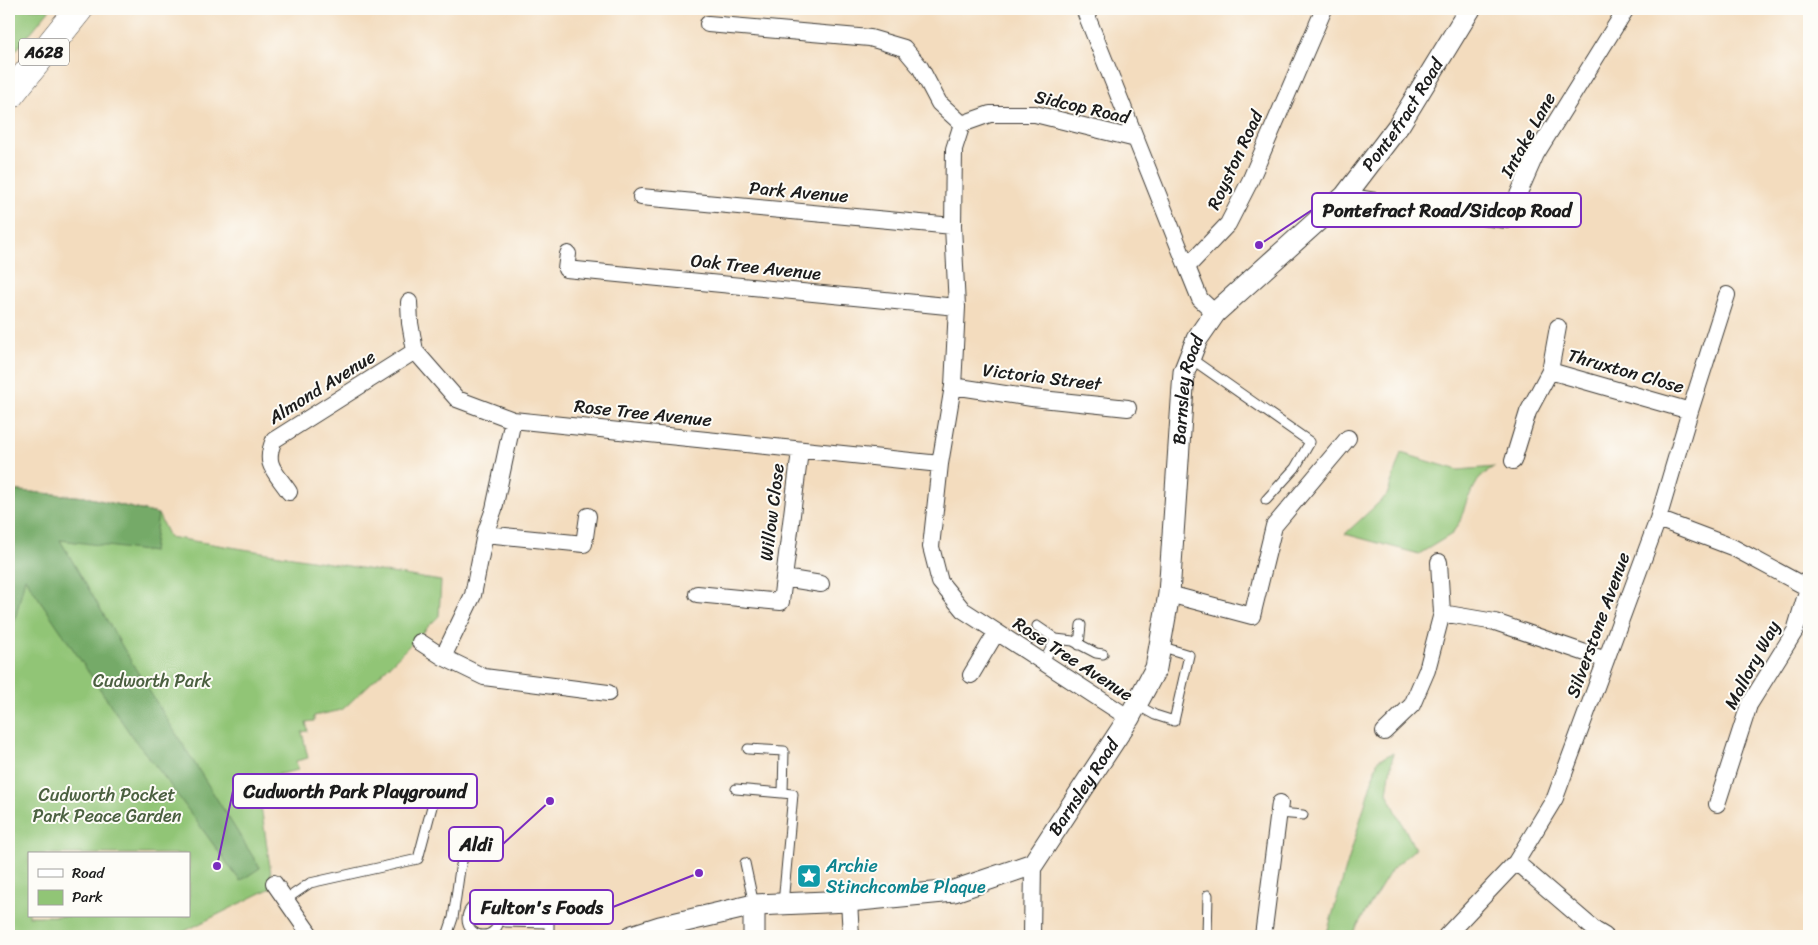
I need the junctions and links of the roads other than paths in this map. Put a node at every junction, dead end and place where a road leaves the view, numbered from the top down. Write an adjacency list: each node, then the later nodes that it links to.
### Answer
1 (79, 9): 7 (highway, A628)
2 (1084, 9): 9 (street, Sidcop Road)
3 (1324, 9): 14 (street, Royston Road)
4 (1470, 9): 10 (street, Pontefract Road)
5 (1626, 9): 10 (street, Intake Lane)
6 (708, 24): 8 (street)
7 (9, 96)
8 (962, 124): 9 (street, Sidcop Road); 12 (street)
9 (1136, 139): 14 (street, Sidcop Road)
10 (1345, 196): 18 (street, Pontefract Road)
11 (640, 197): 12 (street, Park Avenue)
12 (954, 226): 17 (street)
13 (568, 254): 17 (street, Oak Tree Avenue)
14 (1187, 266): 18 (street)
15 (1728, 295): 25 (street, Silverstone Avenue)
16 (410, 302): 20 (street)
17 (957, 307): 23 (street, Rose Tree Avenue)
18 (1214, 313): 21 (street, Barnsley Road)
19 (1558, 326): 22 (street, Thruxton Close)
20 (415, 351): 26 (street, Rose Tree Avenue); 31 (street, Almond Avenue)
21 (1190, 358): 32 (lane); 41 (street, Barnsley Road)
22 (1550, 371): 25 (street, Thruxton Close); 29 (street, Thruxton Close)
23 (952, 386): 24 (street, Victoria Street); 30 (street, Rose Tree Avenue)
24 (1128, 408)
25 (1690, 411): 34 (street, Silverstone Avenue)
26 (513, 420): 28 (street, Rose Tree Avenue); 35 (street)
27 (1348, 438): 41 (street)
28 (800, 451): 30 (street, Rose Tree Avenue); 37 (street, Willow Close)
29 (1513, 461)
30 (940, 464): 45 (street, Rose Tree Avenue)
31 (289, 492)
32 (1266, 500)
33 (588, 516): 35 (street)
34 (1658, 519): 39 (street, Mallory Way); 52 (street, Silverstone Avenue)
35 (485, 534): 51 (street)
36 (1439, 562): 42 (street)
37 (784, 578): 38 (street, Willow Close); 40 (street, Willow Close)
38 (820, 584)
39 (1809, 587): 62 (street, Mallory Way)
40 (697, 594)
41 (1169, 594): 49 (street, Barnsley Road)
42 (1442, 614): 52 (street); 57 (street)
43 (1081, 625): 48 (lane)
44 (1037, 626): 46 (lane)
45 (996, 633): 53 (street, Rose Tree Avenue); 54 (street, Rose Tree Avenue)
46 (1056, 639): 48 (lane); 53 (lane)
47 (420, 642): 51 (street)
48 (1079, 645): 50 (lane)
49 (1160, 646): 56 (street, Barnsley Road); 56 (lane)
50 (1102, 654)
51 (443, 657): 55 (street)
52 (1606, 660): 66 (street, Silverstone Avenue)
53 (1044, 663): 56 (street, Rose Tree Avenue)
54 (972, 675)
55 (608, 693)
56 (1133, 712): 68 (street, Barnsley Road)
57 (1384, 732)
58 (748, 749): 60 (lane)
59 (736, 789): 60 (lane)
60 (783, 793): 73 (lane)
61 (434, 799): 71 (lane)
62 (1717, 804)
63 (1280, 808): 64 (lane); 86 (street)
64 (1303, 815)
65 (482, 845): 77 (lane)
66 (1516, 862): 87 (street, Silverstone Avenue); 88 (street)
67 (746, 863): 74 (lane)
68 (1033, 864): 72 (street); 84 (street)
69 (274, 883): 71 (street)
70 (1208, 895): 85 (lane)
71 (285, 900): 78 (street)
72 (849, 901): 73 (street); 83 (street)
73 (783, 904): 74 (street)
74 (754, 905): 81 (street); 82 (street)
75 (499, 919): 76 (lane); 76 (lane); 80 (lane)
76 (468, 922): 77 (lane)
77 (451, 926): 79 (lane)
78 (311, 936)
79 (447, 936)
80 (549, 936)
81 (632, 936)
82 (754, 936)
83 (851, 936)
84 (1032, 936)
85 (1207, 936)
86 (1263, 936)
87 (1446, 936)
88 (1605, 936)

